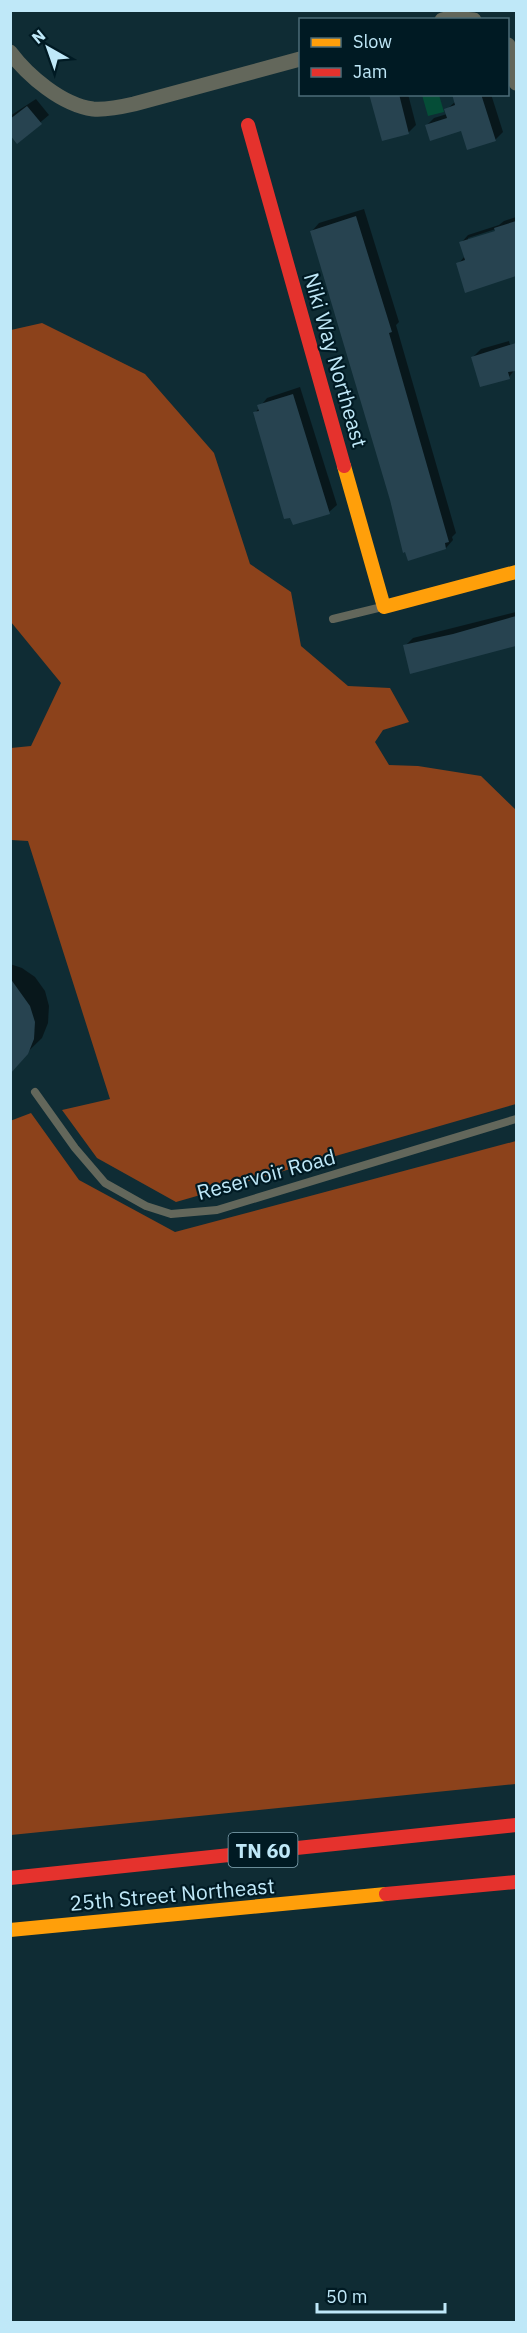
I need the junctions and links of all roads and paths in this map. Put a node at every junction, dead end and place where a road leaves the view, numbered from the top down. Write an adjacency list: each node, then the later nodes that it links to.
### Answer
1 (10, 52): 3 (street)
2 (509, 53): 4 (street)
3 (299, 59)
4 (516, 83)
5 (248, 125): 7 (main road, Niki Way Northeast)
6 (516, 572): 7 (main road)
7 (384, 607): 8 (lane)
8 (333, 619)
9 (34, 1092): 10 (lane, Reservoir Road)
10 (516, 1119)
11 (516, 1824): 12 (main road, 25th Street Northeast / TN 60)
12 (10, 1878)
13 (516, 1882): 14 (main road, 25th Street Northeast)
14 (10, 1930)

